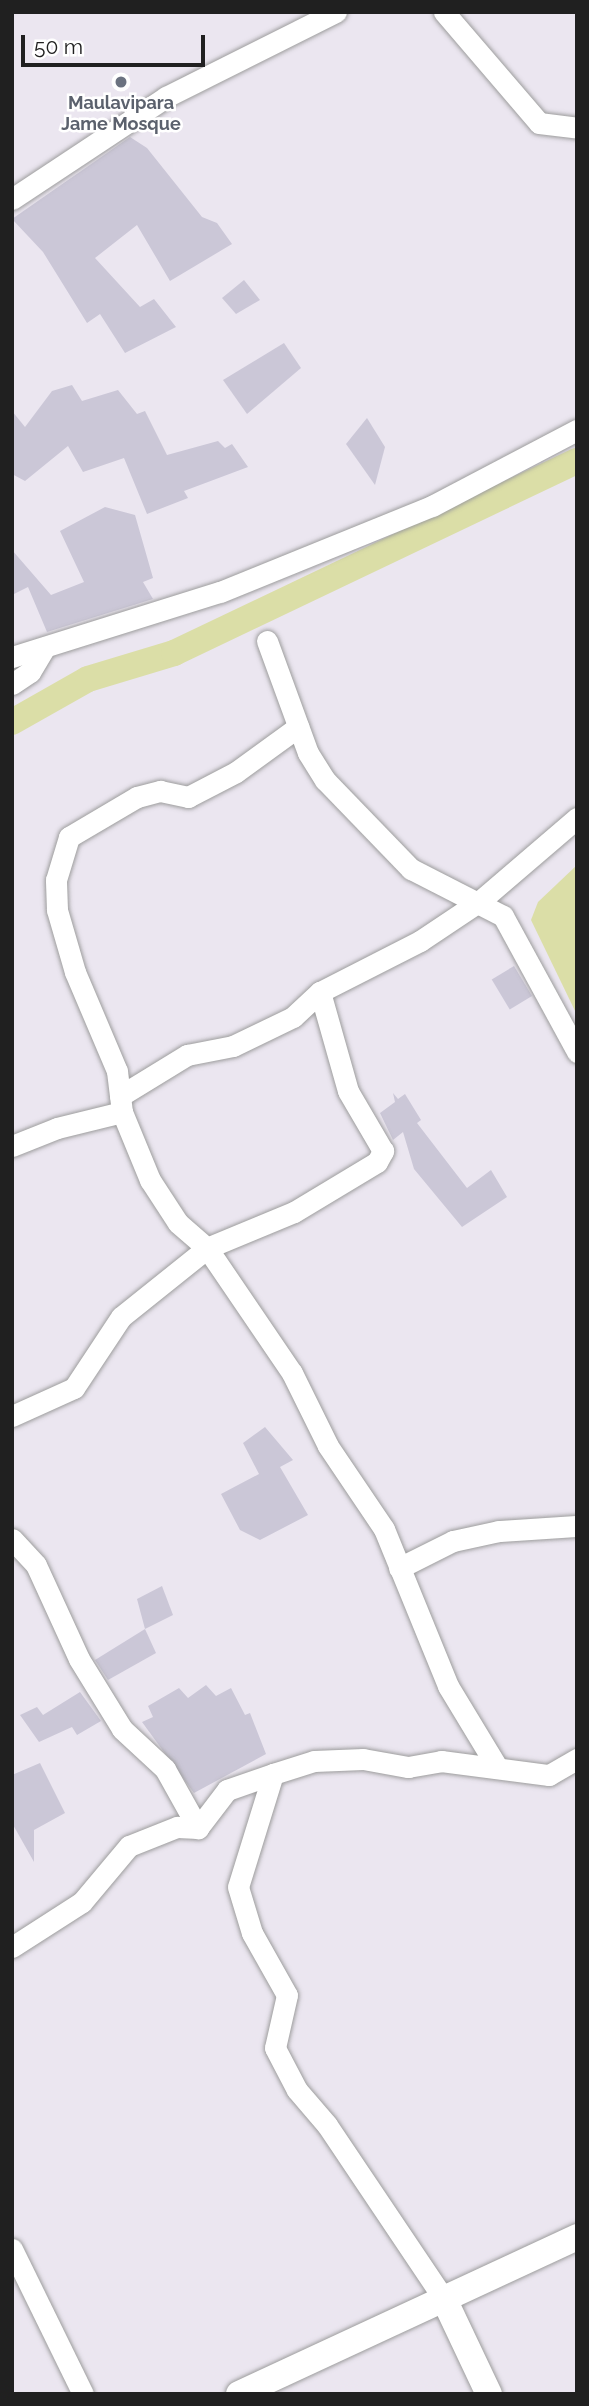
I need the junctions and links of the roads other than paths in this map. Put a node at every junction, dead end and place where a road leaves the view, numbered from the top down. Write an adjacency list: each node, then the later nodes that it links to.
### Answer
1 (336, 12): 4 (street)
2 (443, 12): 3 (street)
3 (577, 128)
4 (12, 199)
5 (577, 430): 7 (street)
6 (267, 641): 10 (street)
7 (45, 647): 8 (street); 9 (street)
8 (12, 657)
9 (12, 684)
10 (298, 727): 12 (street); 15 (street)
11 (577, 818): 12 (street)
12 (481, 901): 13 (street); 14 (street)
13 (320, 992): 15 (street); 17 (street)
14 (577, 1052)
15 (121, 1104): 16 (street); 17 (street)
16 (12, 1146)
17 (207, 1248): 18 (street); 21 (street)
18 (12, 1416)
19 (577, 1526): 21 (street)
20 (12, 1539): 25 (street)
21 (399, 1568): 23 (street)
22 (577, 1759): 23 (street)
23 (497, 1767): 24 (street)
24 (273, 1774): 25 (street); 29 (street)
25 (198, 1828): 26 (street)
26 (12, 1947)
27 (577, 2236): 29 (street)
28 (12, 2249): 30 (street)
29 (444, 2299): 31 (street); 32 (street)
30 (83, 2394)
31 (239, 2394)
32 (489, 2394)

